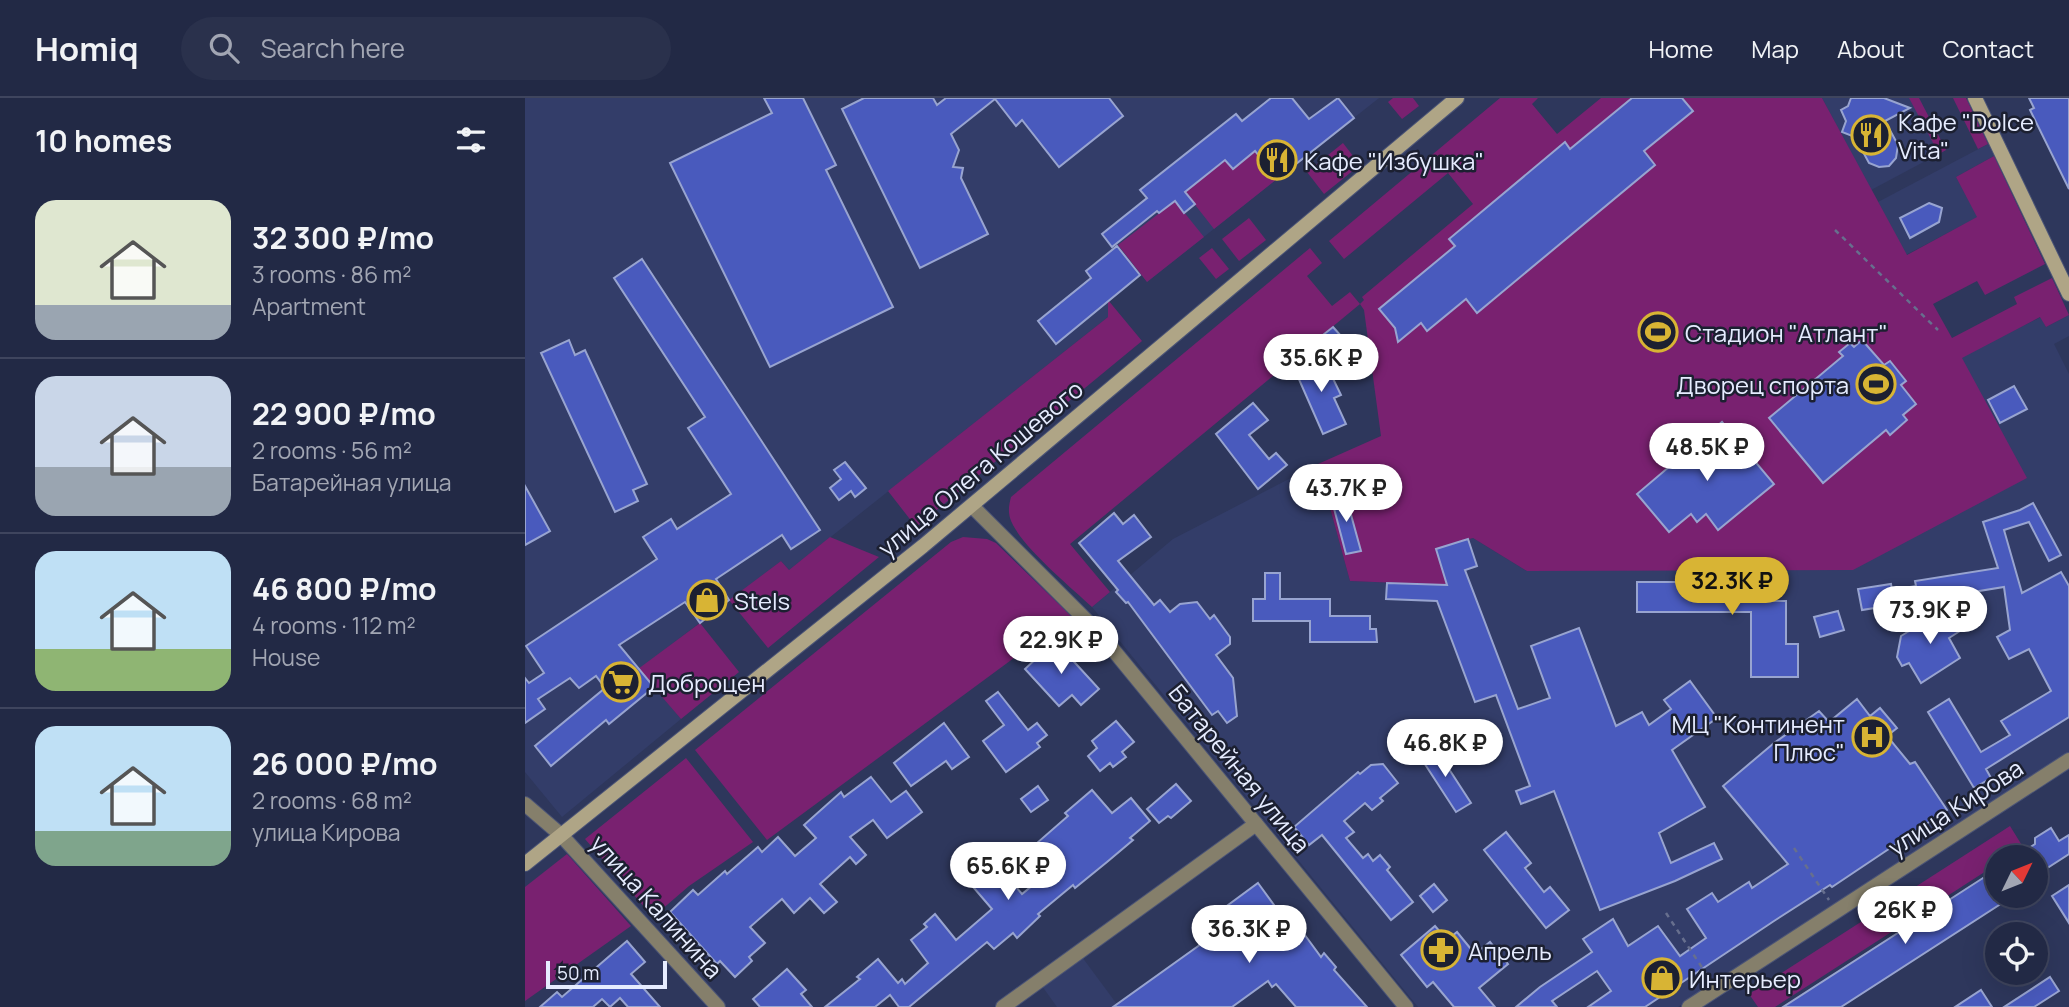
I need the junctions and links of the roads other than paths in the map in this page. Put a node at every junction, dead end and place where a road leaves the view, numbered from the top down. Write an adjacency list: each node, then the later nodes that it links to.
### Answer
1 (1457, 98): 4 (street, улица Олега Кошевого)
2 (1975, 98): 3 (street)
3 (2069, 294)
4 (972, 506): 7 (street, Батарейная улица); 8 (street, улица Олега Кошевого)
5 (2069, 760): 13 (street, улица Кирова)
6 (525, 804): 8 (street, улица Калинина)
7 (1257, 824): 11 (street); 12 (street, Батарейная улица)
8 (561, 835): 9 (street, улица Олега Кошевого); 10 (street, улица Калинина)
9 (525, 864)
10 (718, 1007)
11 (1003, 1007)
12 (1406, 1007)
13 (1689, 1007)

